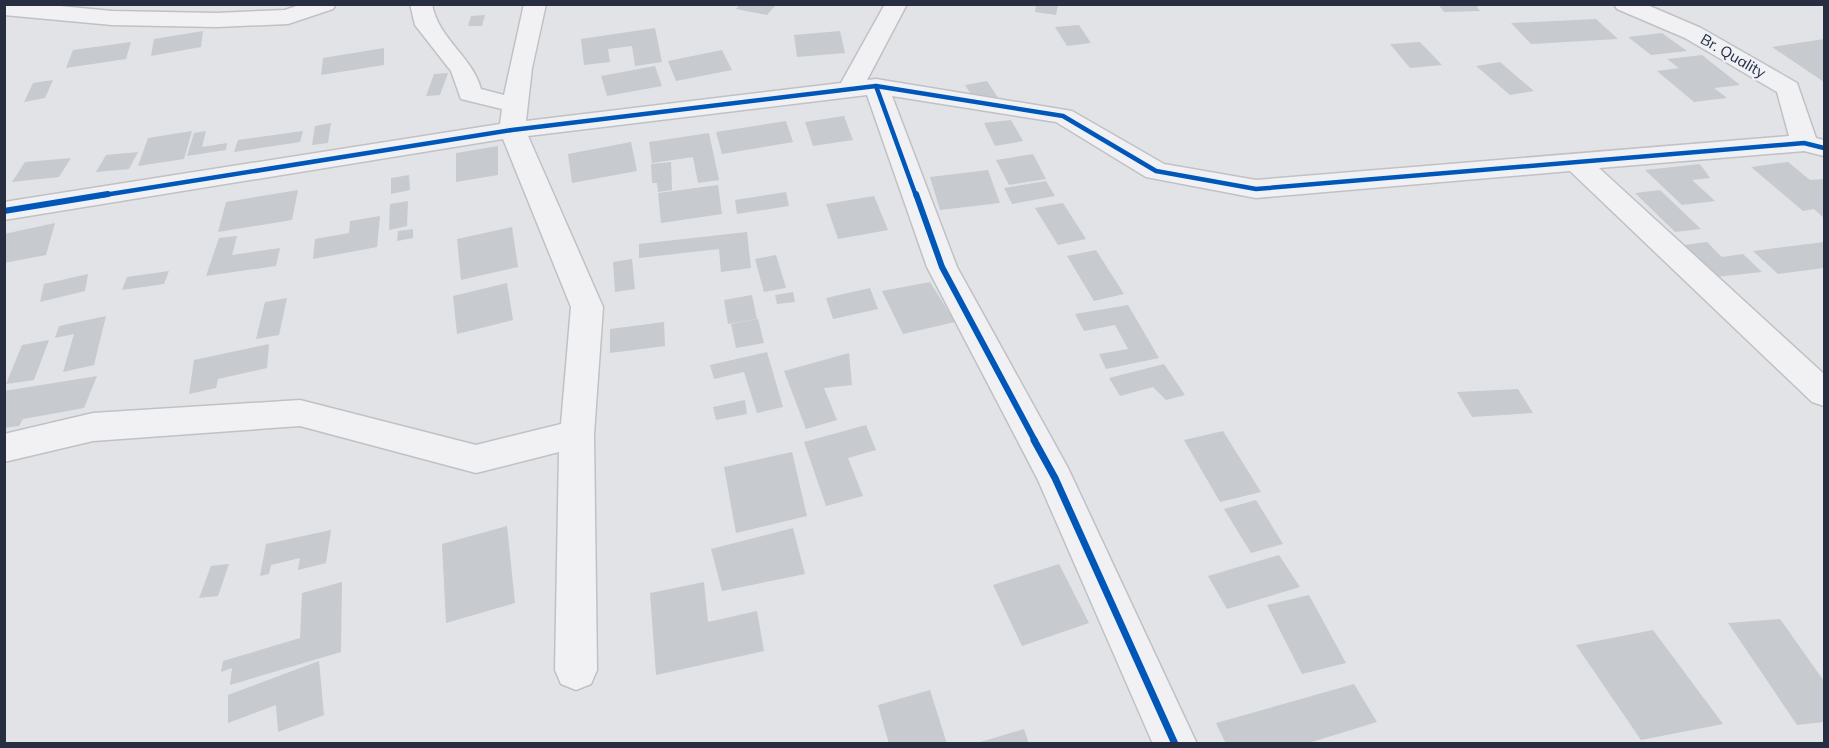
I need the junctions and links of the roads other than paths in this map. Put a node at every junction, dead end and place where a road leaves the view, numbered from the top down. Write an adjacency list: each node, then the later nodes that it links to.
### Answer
1 (325, 4): 6 (street)
2 (421, 4): 8 (street)
3 (535, 4): 8 (street)
4 (896, 4): 7 (street)
5 (1625, 4): 9 (street, Br. Quality)
6 (4, 8)
7 (862, 88): 8 (street); 10 (street); 16 (street)
8 (514, 117): 11 (street); 13 (street)
9 (1814, 146): 10 (street)
10 (1576, 162): 12 (street)
11 (4, 211)
12 (1824, 393)
13 (577, 434): 14 (street); 15 (street)
14 (4, 448)
15 (576, 670)
16 (1175, 744)

